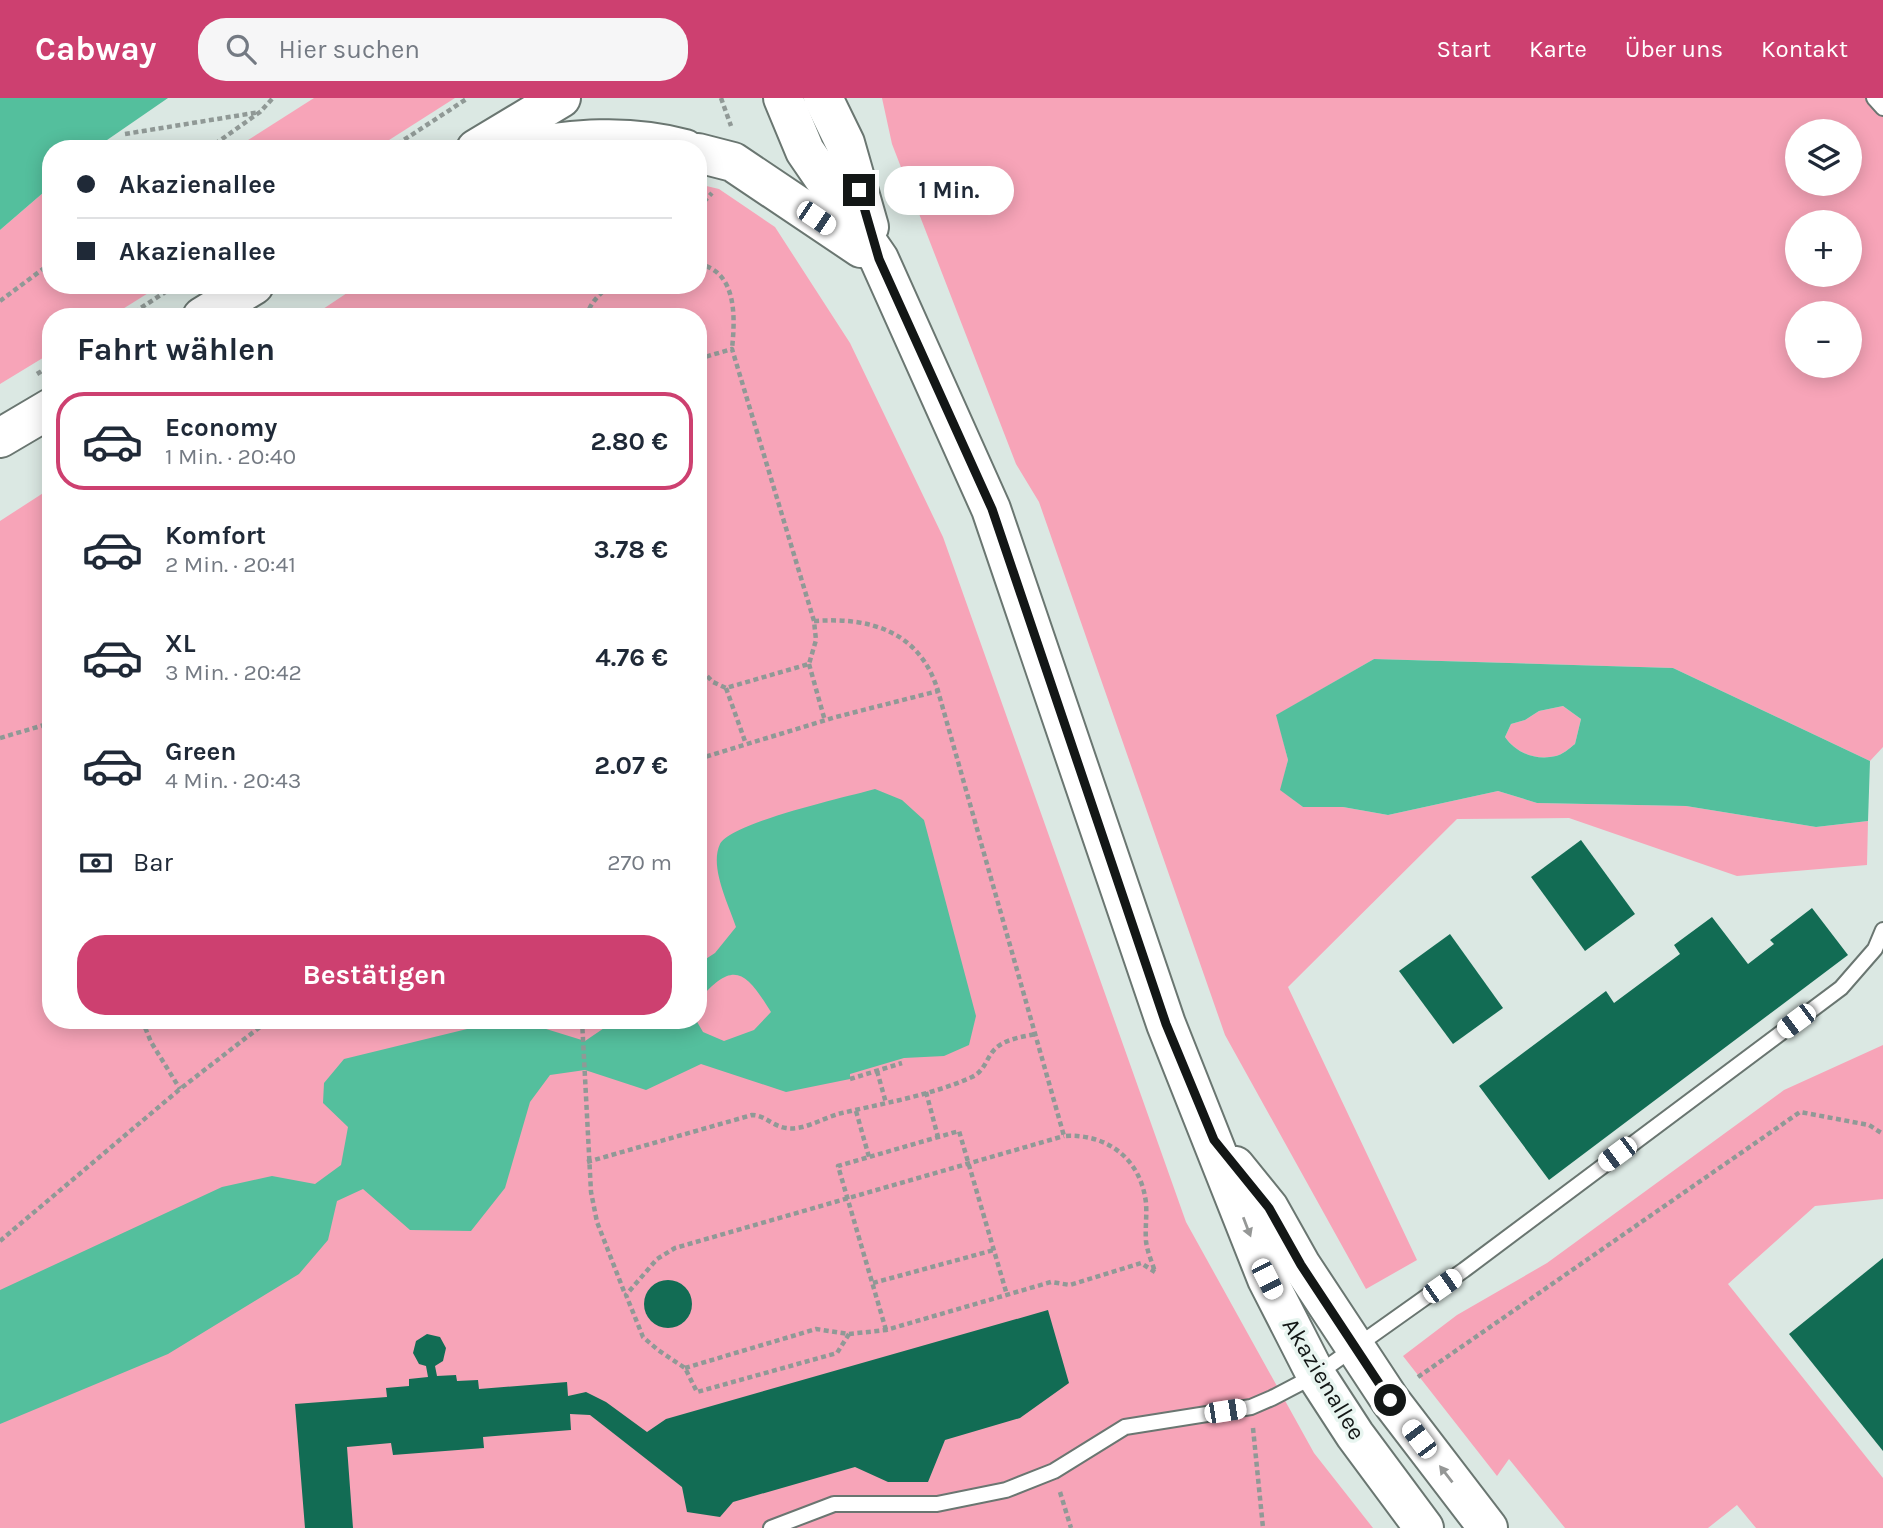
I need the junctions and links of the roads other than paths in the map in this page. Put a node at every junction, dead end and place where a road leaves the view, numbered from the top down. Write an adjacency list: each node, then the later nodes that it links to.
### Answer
1 (561, 98): 7 (main road)
2 (783, 98): 12 (main road, Akazienallee)
3 (823, 98): 10 (main road, Akazienallee)
4 (848, 98): 10 (main road)
5 (1874, 98): 6 (lane)
6 (1883, 108)
7 (491, 140)
8 (585, 140): 9 (main road)
9 (642, 140)
10 (845, 144): 12 (main road, Akazienallee)
11 (707, 156): 12 (main road)
12 (879, 259): 18 (main road, Akazienallee)
13 (239, 294): 14 (main road)
14 (217, 308)
15 (42, 413): 16 (main road)
16 (0, 439)
17 (1883, 930): 19 (lane)
18 (1214, 1140): 19 (main road, Akazienallee); 20 (main road, Akazienallee, one-way to 20)
19 (1354, 1348): 20 (lane); 23 (main road, Akazienallee, one-way to 19)
20 (1316, 1375): 21 (lane); 22 (main road, Akazienallee)
21 (771, 1528)
22 (1424, 1528)
23 (1488, 1528)

